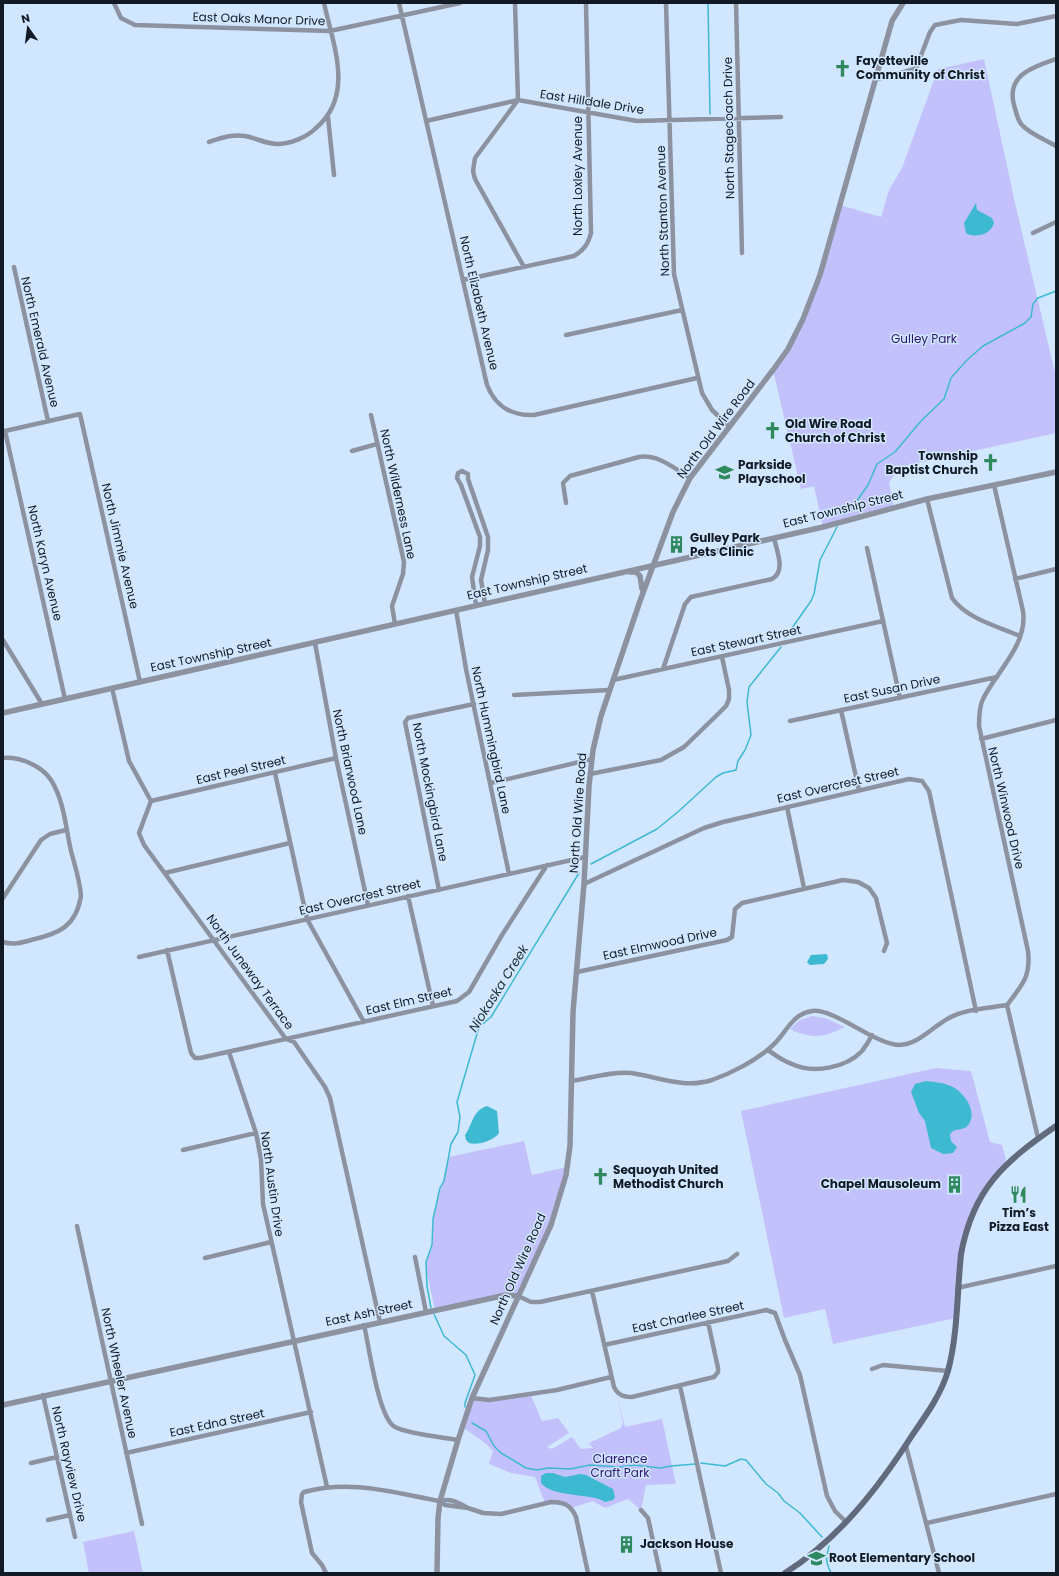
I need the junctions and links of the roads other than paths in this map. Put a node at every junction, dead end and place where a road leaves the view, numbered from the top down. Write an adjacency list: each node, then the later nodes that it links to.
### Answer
1 (114, 3): 12 (street, East Oaks Manor Drive)
2 (324, 3): 12 (street)
3 (399, 3): 10 (street, North Elizabeth Avenue)
4 (460, 3): 10 (street, East Oaks Manor Drive)
5 (515, 3): 15 (street)
6 (586, 3): 16 (street, North Loxley Avenue)
7 (666, 3): 21 (street, North Stanton Avenue)
8 (736, 3): 19 (street, North Stagecoach Drive)
9 (902, 4): 14 (street, North Old Wire Road)
10 (402, 16): 12 (street, East Oaks Manor Drive); 20 (street, North Elizabeth Avenue)
11 (1056, 16): 14 (street)
12 (330, 31): 17 (street)
13 (1056, 59): 23 (street)
14 (874, 80): 36 (street, North Old Wire Road)
15 (518, 100): 16 (street, East Hilldale Drive); 20 (street, East Hilldale Drive); 28 (street)
16 (588, 113): 21 (street, East Hilldale Drive); 28 (street, North Loxley Avenue)
17 (328, 117): 22 (street); 24 (street)
18 (781, 117): 19 (street, East Hilldale Drive)
19 (739, 118): 21 (street, East Hilldale Drive); 27 (street, North Stagecoach Drive)
20 (426, 121): 30 (street, North Elizabeth Avenue)
21 (669, 121): 31 (street, North Stanton Avenue)
22 (209, 142)
23 (1056, 146)
24 (334, 175)
25 (1056, 222): 26 (street)
26 (1033, 233)
27 (742, 253)
28 (524, 267): 30 (street)
29 (14, 268): 35 (street, North Emerald Avenue)
30 (463, 280): 33 (street, North Elizabeth Avenue)
31 (682, 310): 32 (street); 33 (street, North Stanton Avenue)
32 (566, 335)
33 (697, 378): 36 (street, North Stanton Avenue)
34 (371, 415): 37 (street, North Wilderness Lane)
35 (48, 421): 63 (street, North Jimmie Avenue); 68 (street, North Karyn Avenue)
36 (730, 428): 40 (street, North Old Wire Road)
37 (377, 444): 38 (street); 55 (street, North Wilderness Lane)
38 (352, 451)
39 (1056, 472): 41 (street, East Township Street)
40 (690, 478): 43 (street); 46 (street, North Old Wire Road)
41 (994, 485): 42 (street, East Township Street); 49 (street, North Winwood Drive)
42 (927, 499): 44 (street, East Township Street); 56 (street)
43 (566, 503)
44 (774, 538): 46 (street, East Township Street); 60 (street)
45 (867, 548): 54 (street)
46 (653, 565): 48 (street, East Township Street); 50 (street, North Old Wire Road)
47 (1056, 569): 49 (street)
48 (625, 571): 50 (street); 51 (street, East Township Street)
49 (1015, 579): 56 (street, North Winwood Drive)
50 (642, 594): 62 (street, North Old Wire Road)
51 (485, 603): 52 (street, East Township Street); 52 (street)
52 (476, 605): 53 (street, East Township Street)
53 (456, 610): 55 (street, East Township Street); 70 (street, North Hummingbird Lane)
54 (883, 620): 59 (street, East Stewart Street); 67 (street)
55 (396, 624): 58 (street, East Township Street)
56 (1020, 636): 61 (street, North Winwood Drive)
57 (3, 640): 69 (street)
58 (315, 643): 63 (street, East Township Street); 77 (street, North Briarwood Lane)
59 (722, 657): 60 (street, East Stewart Street); 80 (street)
60 (663, 669): 62 (street, East Stewart Street)
61 (997, 677): 67 (street, East Susan Drive); 75 (street, North Winwood Drive)
62 (613, 680): 65 (street, North Old Wire Road)
63 (140, 682): 64 (street, East Township Street)
64 (112, 688): 68 (street, East Township Street); 83 (street)
65 (609, 690): 66 (street); 78 (street, North Old Wire Road)
66 (514, 695)
67 (900, 698): 71 (street, East Susan Drive)
68 (65, 699): 69 (street, East Township Street)
69 (42, 704): 72 (street, East Township Street)
70 (474, 704): 81 (street, North Hummingbird Lane); 93 (street, North Mockingbird Lane)
71 (841, 710): 74 (street, East Susan Drive); 82 (street)
72 (3, 713)
73 (1056, 720): 75 (street)
74 (790, 721)
75 (981, 739): 104 (street, North Winwood Drive)
76 (3, 758): 85 (street)
77 (336, 758): 79 (street, East Peel Street); 96 (street, North Briarwood Lane)
78 (592, 759): 80 (street, North Old Wire Road); 81 (street)
79 (275, 773): 83 (street, East Peel Street); 86 (street)
80 (590, 774): 87 (street, North Old Wire Road)
81 (491, 783): 90 (street, North Hummingbird Lane)
82 (859, 790): 84 (street, East Overcrest Street); 106 (street, East Overcrest Street)
83 (151, 801): 89 (street, North Juneway Terrace)
84 (786, 807): 91 (street, East Overcrest Street); 92 (street)
85 (66, 830): 95 (street); 99 (street)
86 (290, 843): 89 (street); 97 (street)
87 (585, 857): 88 (street, East Overcrest Street); 91 (street, North Old Wire Road)
88 (546, 865): 90 (street, East Overcrest Street); 105 (street, East Elm Street)
89 (166, 873): 98 (street, North Juneway Terrace)
90 (509, 874): 93 (street, East Overcrest Street)
91 (584, 884): 103 (street, North Old Wire Road)
92 (804, 888): 101 (street); 103 (street, East Elmwood Drive)
93 (439, 890): 94 (street, East Overcrest Street)
94 (408, 896): 96 (street, East Overcrest Street); 105 (street)
95 (3, 898)
96 (368, 905): 97 (street, East Overcrest Street)
97 (307, 919): 98 (street, East Overcrest Street); 107 (street)
98 (214, 941): 100 (street, East Overcrest Street); 109 (street, North Juneway Terrace)
99 (3, 942)
100 (167, 950): 102 (street, East Overcrest Street); 111 (street)
101 (884, 951)
102 (139, 957)
103 (576, 972): 112 (street, North Old Wire Road)
104 (1007, 1005): 106 (street); 115 (street)
105 (433, 1006): 107 (street, East Elm Street)
106 (976, 1011): 108 (street)
107 (364, 1022): 109 (street, East Elm Street)
108 (872, 1035): 110 (street); 110 (street)
109 (286, 1039): 111 (street, East Elm Street); 127 (street, North Juneway Terrace)
110 (768, 1050): 112 (street)
111 (229, 1052): 114 (street, North Austin Drive)
112 (571, 1080): 125 (street, North Old Wire Road)
113 (1056, 1126): 115 (main road)
114 (256, 1133): 116 (street); 118 (street, North Austin Drive)
115 (1038, 1138): 123 (main road)
116 (183, 1150)
117 (77, 1226): 135 (street, North Wheeler Avenue)
118 (270, 1242): 121 (street); 130 (street, North Austin Drive)
119 (737, 1254): 124 (street, East Ash Street)
120 (415, 1257): 126 (street)
121 (205, 1258)
122 (1056, 1266): 123 (street)
123 (957, 1288): 133 (main road)
124 (592, 1291): 125 (street, East Ash Street); 131 (street)
125 (518, 1296): 126 (street, East Ash Street); 138 (street, North Old Wire Road)
126 (426, 1312): 127 (street, East Ash Street)
127 (380, 1322): 129 (street, East Ash Street)
128 (708, 1322): 131 (street, East Charlee Street); 136 (street); 152 (street, East Charlee Street)
129 (364, 1325): 130 (street, East Ash Street); 141 (street)
130 (294, 1341): 135 (street, East Ash Street); 140 (street, North Austin Drive)
131 (604, 1345): 134 (street)
132 (872, 1369): 133 (street)
133 (948, 1371): 142 (main road)
134 (611, 1377): 136 (street); 138 (street)
135 (111, 1381): 137 (street, East Ash Street); 143 (street, North Wheeler Avenue)
136 (680, 1386): 160 (street)
137 (43, 1395): 139 (street, East Ash Street); 144 (street, North Rayview Drive)
138 (472, 1398): 141 (street, North Old Wire Road)
139 (3, 1405)
140 (311, 1412): 143 (street, East Edna Street); 146 (street, North Austin Drive)
141 (458, 1440): 148 (street, North Old Wire Road)
142 (906, 1446): 152 (main road); 153 (street)
143 (126, 1453): 154 (street, North Wheeler Avenue)
144 (57, 1457): 145 (street); 150 (street, North Rayview Drive)
145 (30, 1463)
146 (327, 1487): 148 (street); 156 (street)
147 (1056, 1494): 153 (street)
148 (440, 1501): 157 (street, North Old Wire Road); 158 (street)
149 (641, 1510): 159 (street)
150 (70, 1515): 151 (street); 155 (street, North Rayview Drive)
151 (48, 1520)
152 (846, 1522): 161 (main road)
153 (927, 1523): 162 (street)
154 (142, 1524)
155 (75, 1537)
156 (326, 1573)
157 (437, 1573)
158 (588, 1573)
159 (660, 1573)
160 (721, 1573)
161 (785, 1573)
162 (939, 1573)

